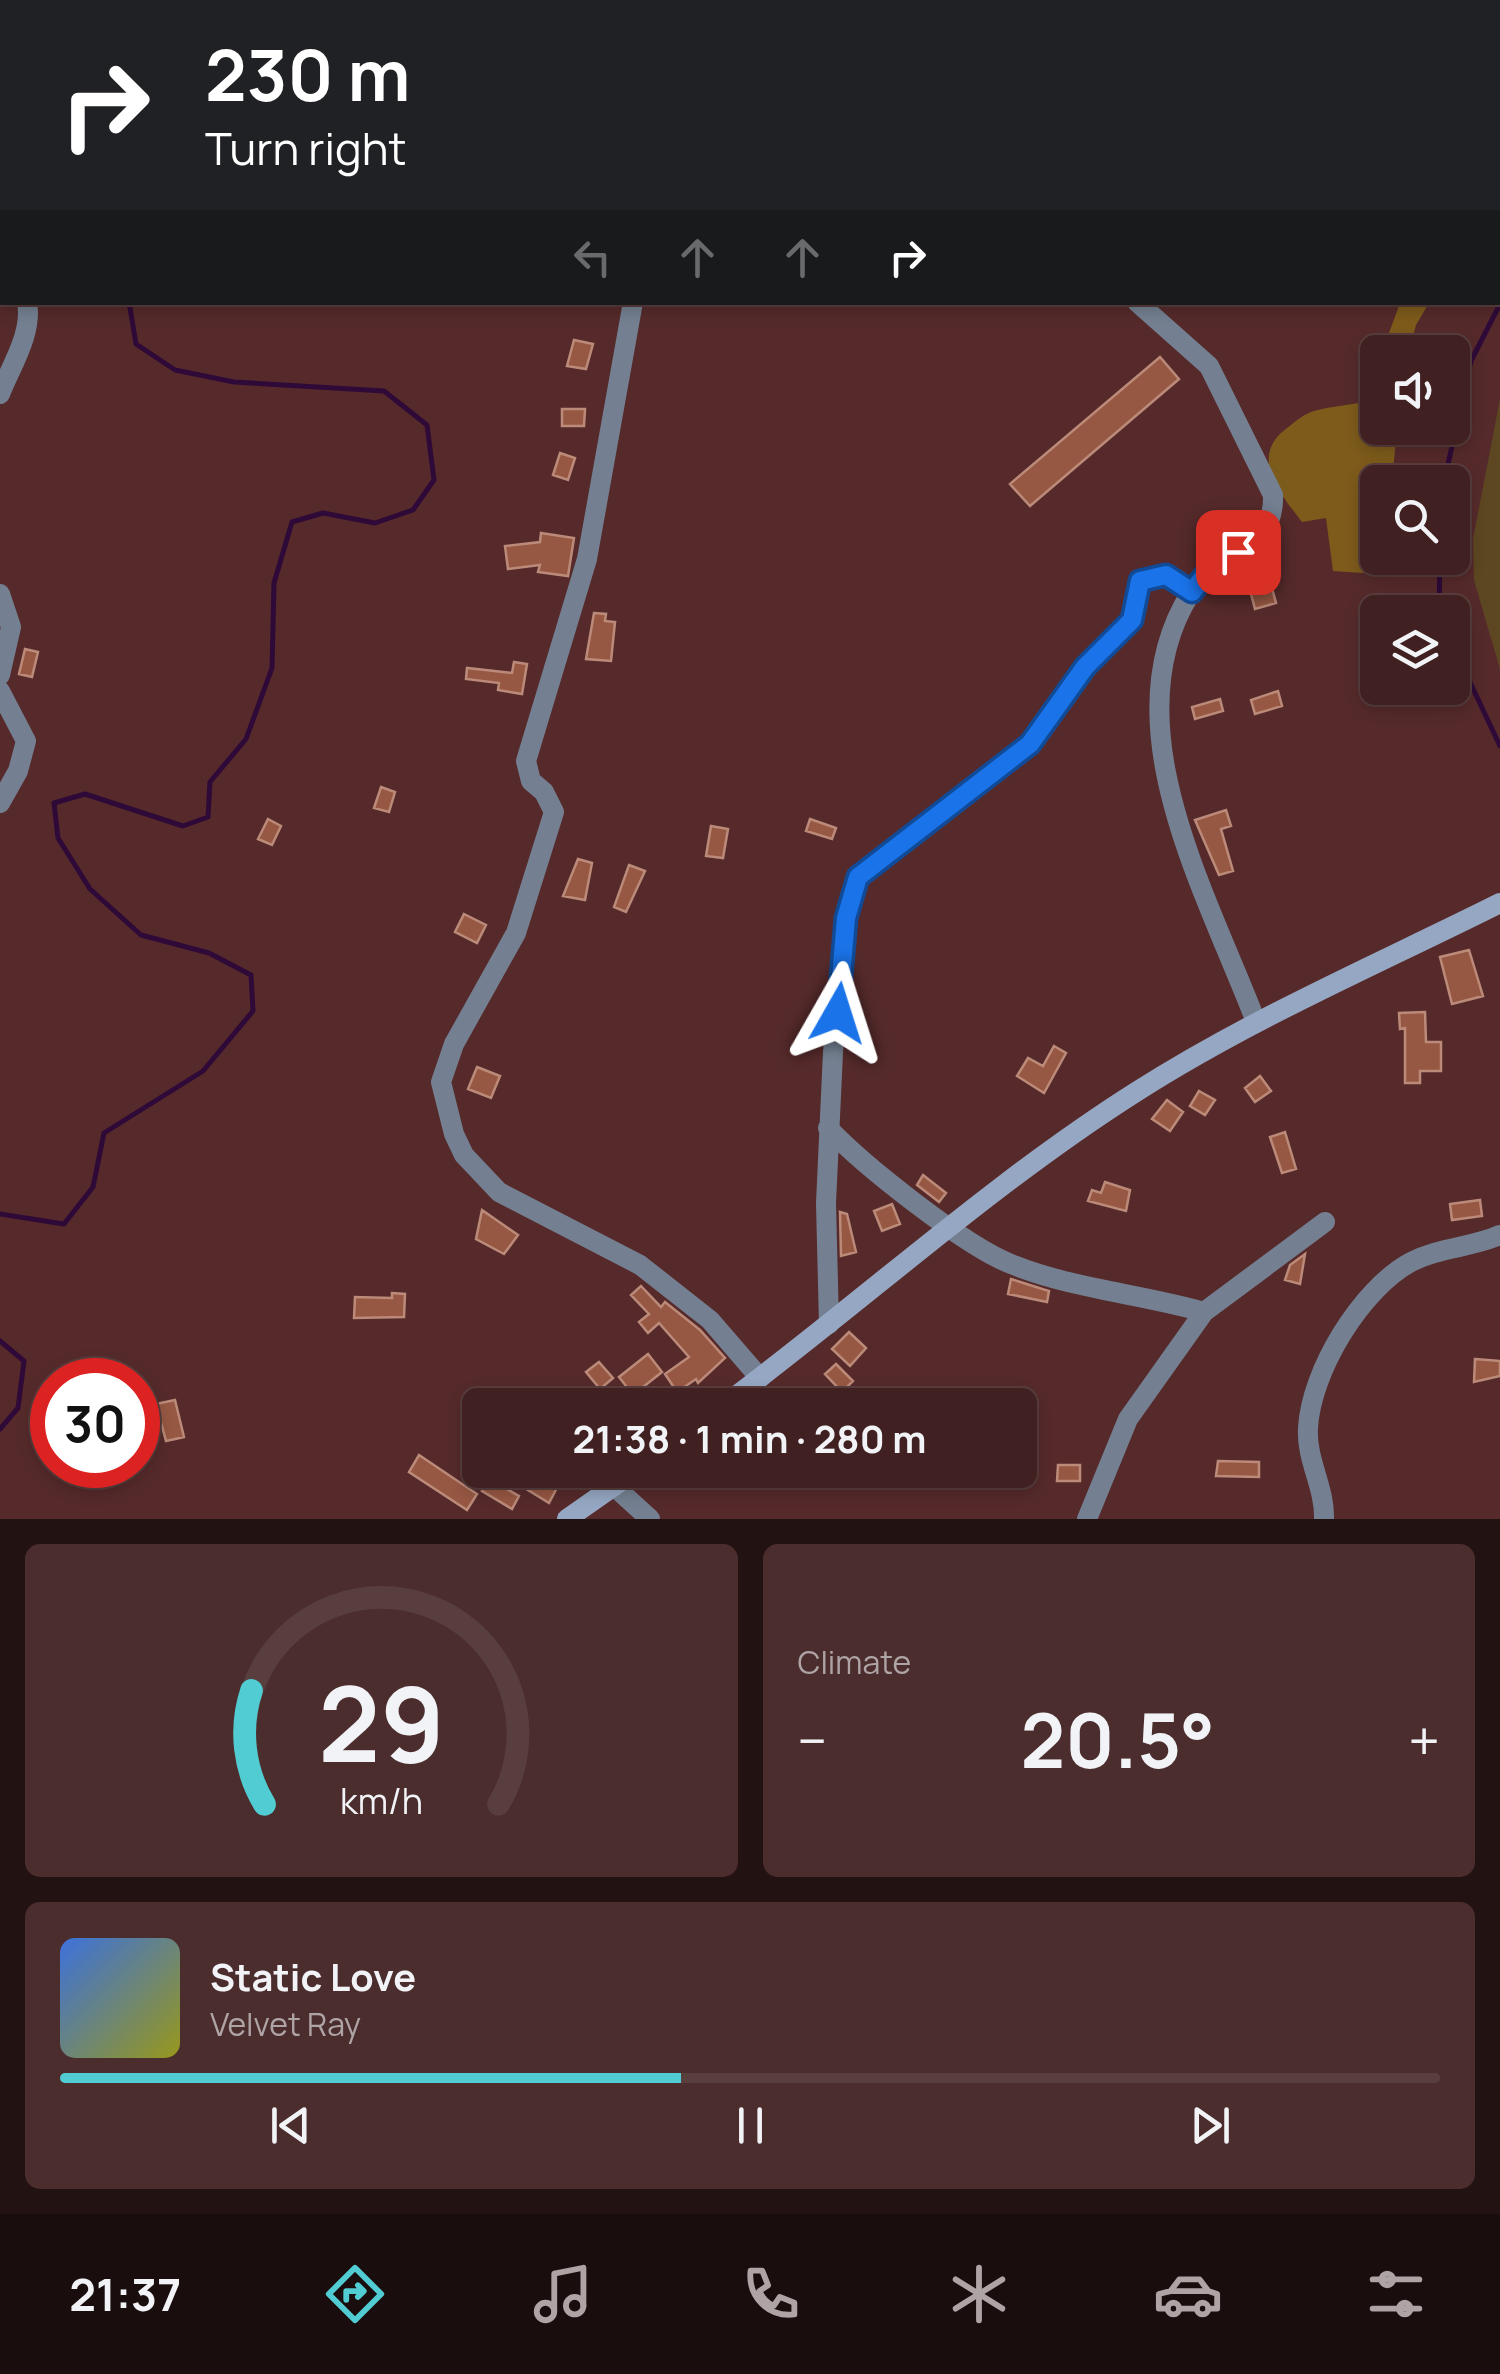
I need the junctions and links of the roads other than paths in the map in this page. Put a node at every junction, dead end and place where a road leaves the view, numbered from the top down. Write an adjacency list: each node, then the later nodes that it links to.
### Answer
1 (28, 305): 4 (street)
2 (632, 305): 18 (street)
3 (1140, 305): 5 (street)
4 (0, 394)
5 (1192, 592): 11 (street); 12 (street)
6 (0, 594): 7 (street)
7 (0, 676)
8 (0, 690): 9 (street)
9 (0, 803)
10 (1500, 902): 11 (main road)
11 (1256, 1022): 14 (main road)
12 (828, 1128): 14 (street); 17 (street)
13 (1326, 1222): 16 (street)
14 (953, 1226): 16 (street); 17 (main road)
15 (1500, 1235): 25 (street)
16 (1204, 1312): 24 (street)
17 (829, 1324): 18 (main road)
18 (760, 1378): 19 (main road)
19 (747, 1388)
20 (612, 1488): 22 (main road)
21 (617, 1488): 23 (street)
22 (567, 1519)
23 (650, 1519)
24 (1087, 1519)
25 (1324, 1519)

